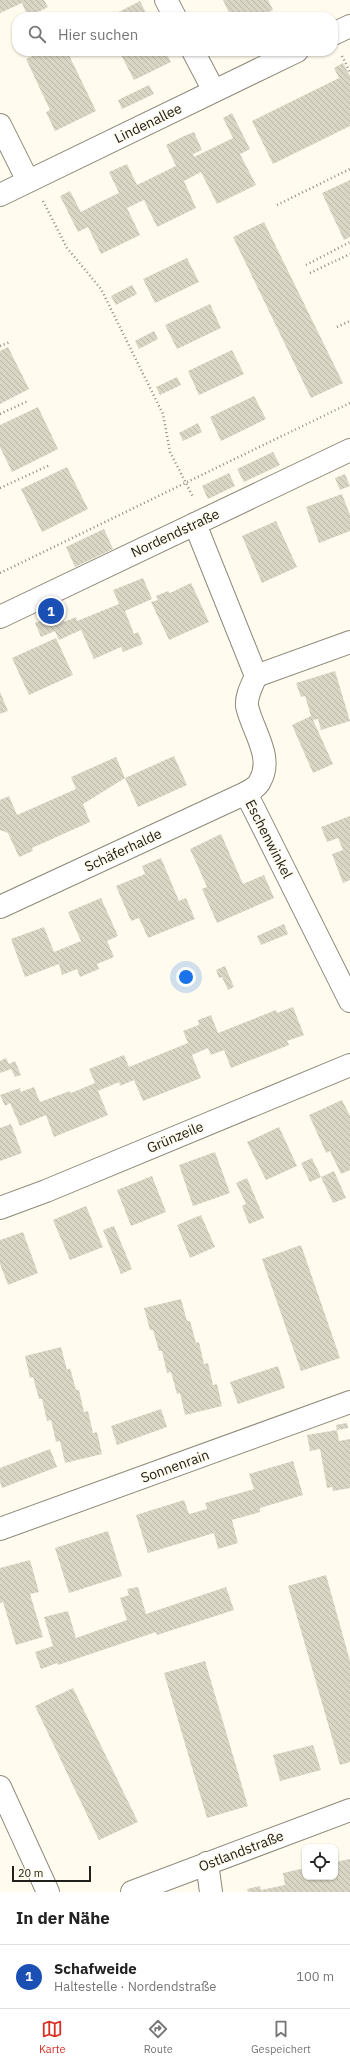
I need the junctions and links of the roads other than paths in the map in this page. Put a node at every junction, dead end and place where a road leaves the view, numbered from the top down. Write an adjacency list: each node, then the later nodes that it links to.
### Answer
1 (166, 0): 2 (street)
2 (172, 12)
3 (350, 26): 4 (street)
4 (338, 32)
5 (196, 56): 7 (street)
6 (286, 56): 7 (street, Lindenallee)
7 (214, 90): 9 (street, Lindenallee)
8 (0, 125): 9 (street)
9 (30, 180): 10 (street, Lindenallee)
10 (0, 195)
11 (350, 450): 12 (street, Nordendstraße)
12 (200, 521): 13 (street, Nordendstraße); 15 (street)
13 (0, 617)
14 (350, 642): 15 (street)
15 (256, 676): 16 (street, Eschenwinkel)
16 (246, 793): 17 (street, Schäferhalde); 18 (street, Eschenwinkel)
17 (0, 907)
18 (350, 1001)
19 (350, 1065): 20 (street, Grünzeile)
20 (0, 1208)
21 (350, 1402): 22 (street, Sonnenrain)
22 (0, 1529)
23 (0, 1787): 26 (street)
24 (350, 1810): 25 (street, Ostlandstraße)
25 (208, 1863): 27 (street, Ostlandstraße); 28 (street)
26 (48, 1892)
27 (132, 1892)
28 (211, 1892)

